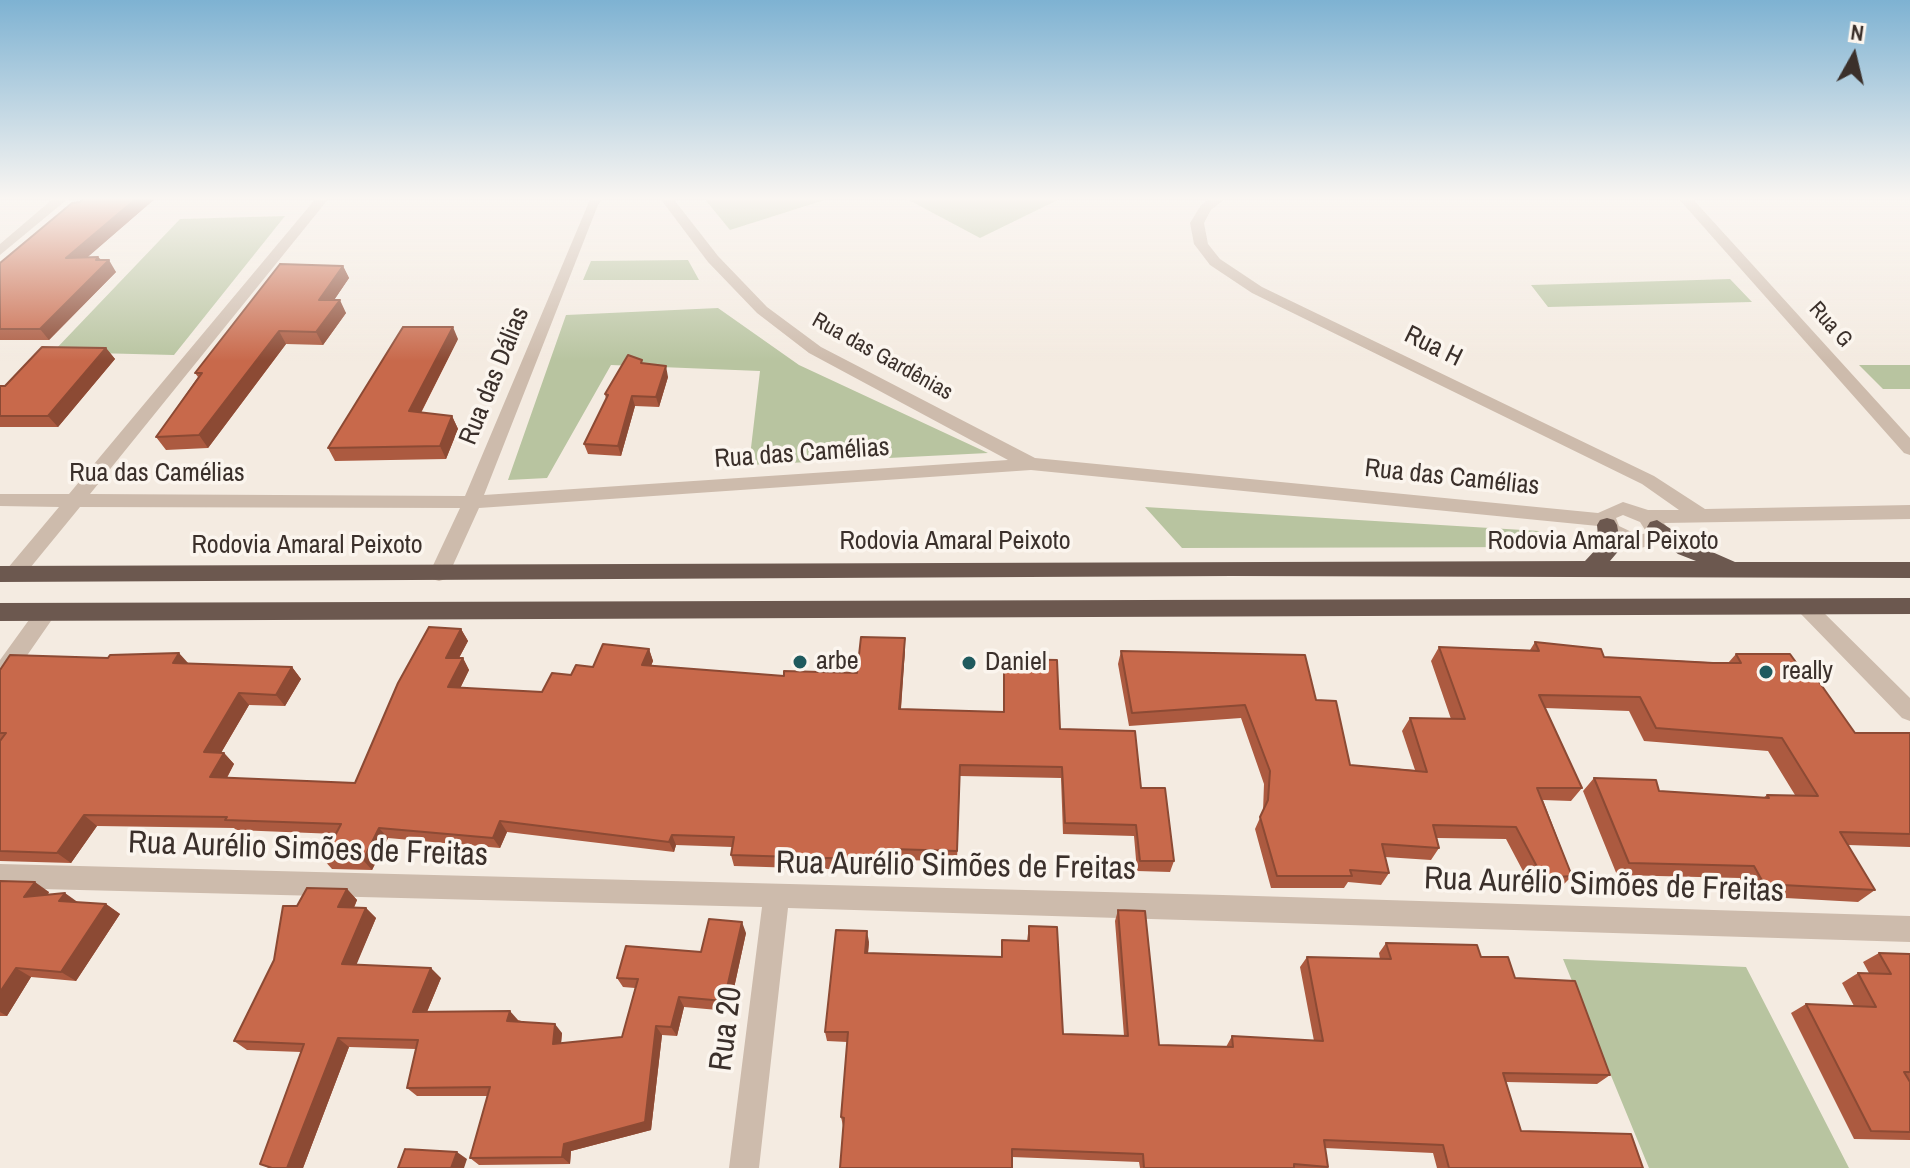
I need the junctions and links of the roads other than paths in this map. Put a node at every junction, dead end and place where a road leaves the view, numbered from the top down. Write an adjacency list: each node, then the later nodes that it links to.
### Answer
1 (279, 252): 8 (street)
2 (573, 252): 10 (street, Rua das Dálias)
3 (707, 252): 7 (street, Rua das Gardênias)
4 (1207, 252): 12 (street, Rua H)
5 (1732, 252): 6 (street, Rua G)
6 (1910, 449)
7 (1031, 464): 10 (street, Rua das Camélias); 14 (street, Rua das Camélias)
8 (76, 499): 9 (street, Rua das Camélias); 10 (street, Rua das Camélias); 18 (street)
9 (0, 500)
10 (472, 502): 19 (street, Rua das Dálias)
11 (1910, 512): 12 (street)
12 (1698, 514): 13 (street)
13 (1652, 522): 14 (street); 14 (street); 16 (highway)
14 (1606, 523): 15 (highway)
15 (1589, 570): 16 (highway, Rodovia Amaral Peixoto); 19 (highway, Rodovia Amaral Peixoto)
16 (1742, 570): 17 (highway, Rodovia Amaral Peixoto)
17 (1910, 570)
18 (7, 574): 19 (highway, Rodovia Amaral Peixoto)
19 (439, 574)
20 (1910, 606): 21 (highway)
21 (1806, 607): 23 (highway); 25 (street)
22 (0, 612): 23 (highway)
23 (46, 612): 24 (street)
24 (0, 677)
25 (1910, 712)
26 (0, 876): 27 (street, Rua Aurélio Simões de Freitas)
27 (776, 897): 28 (street, Rua Aurélio Simões de Freitas); 29 (street, Rua 20)
28 (1910, 929)
29 (744, 1168)

